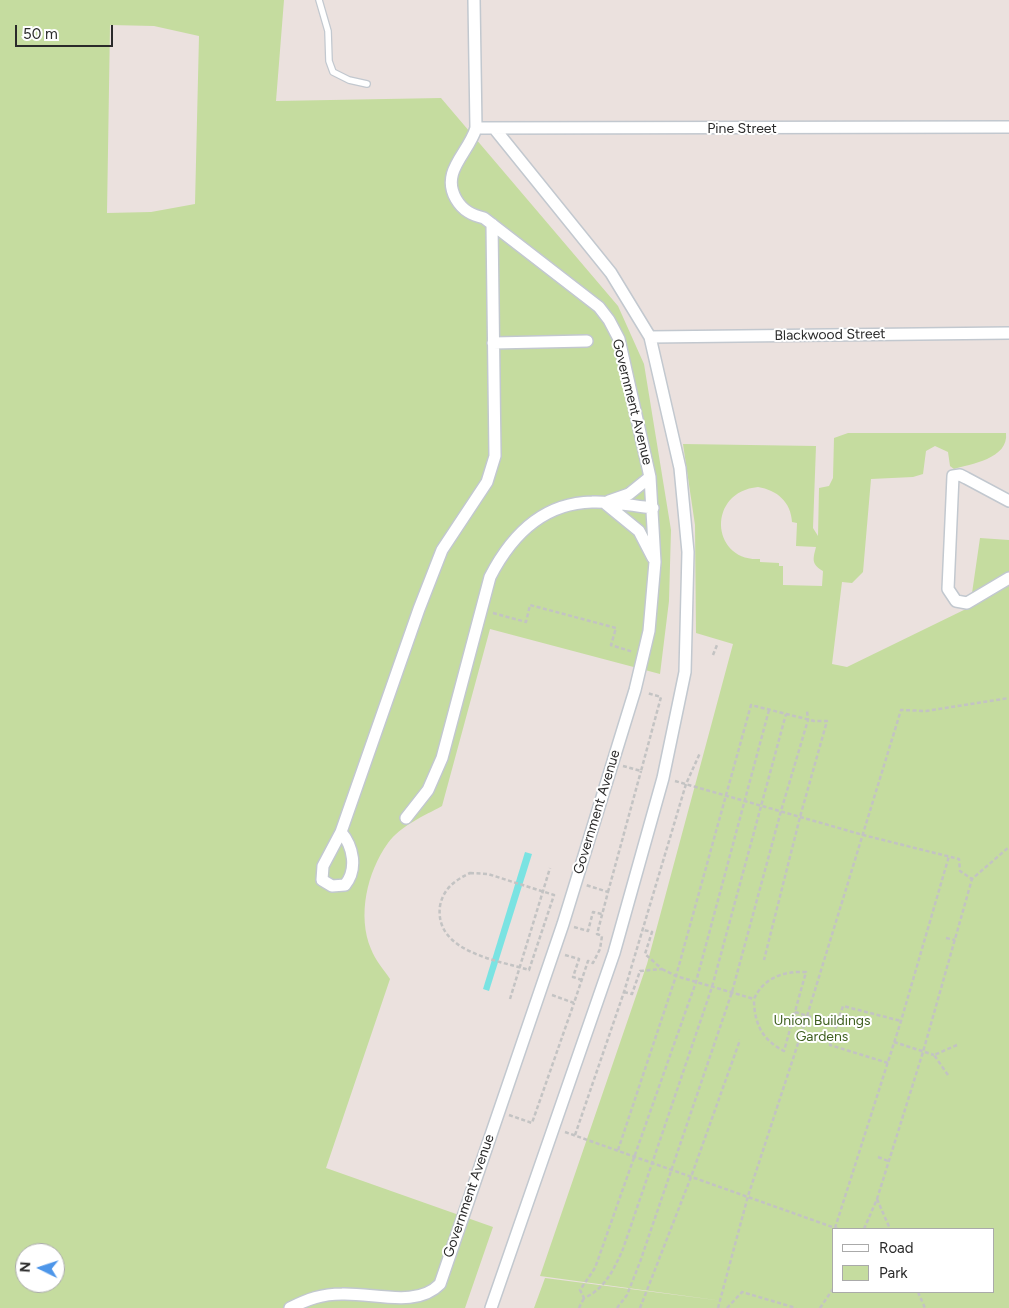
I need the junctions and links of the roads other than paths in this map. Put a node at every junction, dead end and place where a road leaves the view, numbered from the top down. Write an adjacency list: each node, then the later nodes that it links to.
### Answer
1 (318, 0): 3 (lane)
2 (474, 0): 5 (street, Government Avenue)
3 (367, 84)
4 (1009, 127): 6 (street, Pine Street)
5 (476, 128): 6 (street, Pine Street); 7 (street, Government Avenue)
6 (494, 128): 9 (street)
7 (492, 224): 11 (street); 12 (street, Government Avenue)
8 (1009, 333): 9 (street, Blackwood Street)
9 (650, 337): 21 (street)
10 (587, 340): 11 (street)
11 (493, 343): 19 (street)
12 (650, 477): 14 (street); 15 (street, Government Avenue)
13 (1009, 501): 17 (street)
14 (604, 503): 15 (street); 16 (street); 18 (street)
15 (653, 508): 16 (street, Government Avenue)
16 (655, 562): 20 (street, Government Avenue)
17 (1009, 578)
18 (406, 818)
19 (341, 832)
20 (290, 1308)
21 (491, 1308)

